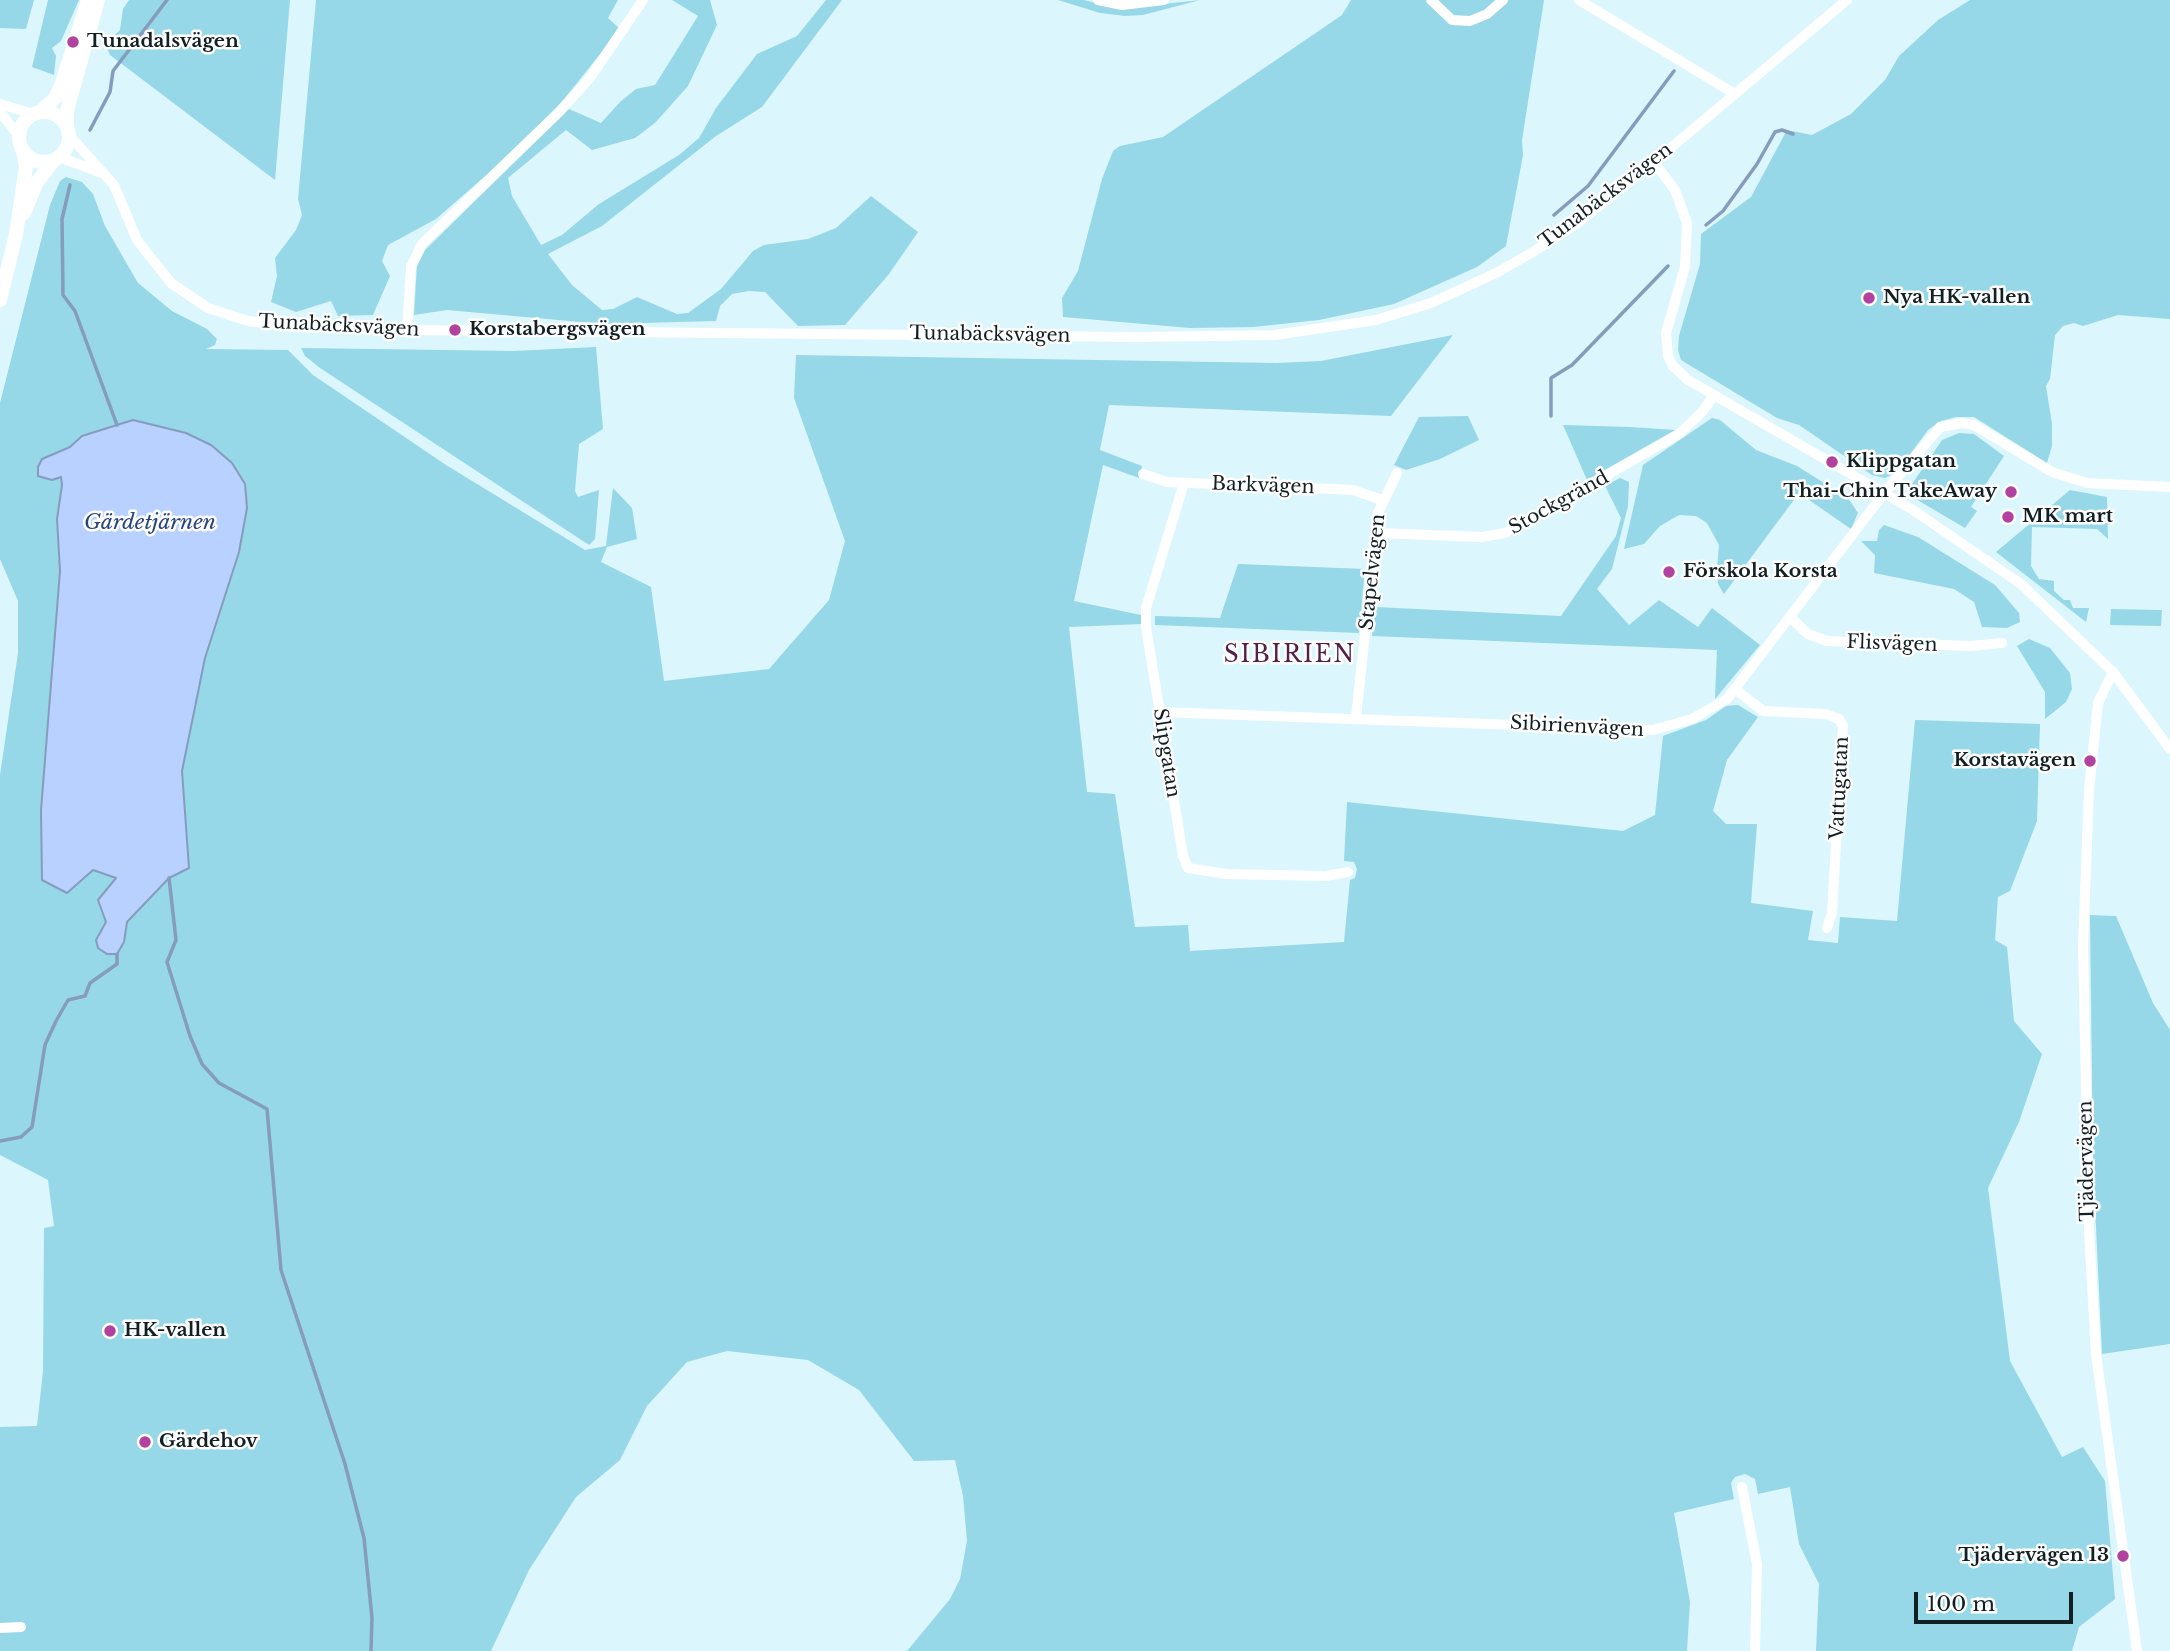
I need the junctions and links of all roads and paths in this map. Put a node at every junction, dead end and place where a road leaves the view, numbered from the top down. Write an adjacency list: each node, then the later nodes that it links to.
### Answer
1 (88, 0): 13 (main road)
2 (98, 0): 14 (main road)
3 (643, 0): 21 (street)
4 (1098, 0): 5 (street)
5 (1164, 0)
6 (1431, 0): 7 (street)
7 (1503, 0)
8 (1579, 0): 10 (street)
9 (1847, 0): 10 (street, Tunabäcksvägen)
10 (1735, 94): 17 (street, Tunabäcksvägen)
11 (0, 104): 13 (street)
12 (0, 113): 15 (street)
13 (36, 113): 14 (main road); 15 (main road)
14 (68, 131): 16 (main road); 18 (street, Tunabäcksvägen)
15 (21, 143): 16 (main road); 19 (main road)
16 (56, 159): 18 (street); 19 (main road)
17 (1654, 163): 21 (street, Tunabäcksvägen); 22 (street)
18 (102, 173): 21 (street, Tunabäcksvägen)
19 (16, 234): 20 (main road)
20 (0, 300)
21 (407, 330)
22 (1714, 395): 27 (street); 29 (street, Stockgränd)
23 (1397, 473): 28 (street, Stapelvägen)
24 (1143, 474): 25 (street, Barkvägen)
25 (1184, 483): 28 (street, Barkvägen); 34 (street, Slipgatan)
26 (2170, 487): 27 (street)
27 (1885, 492): 30 (street, Sibirienvägen); 32 (street)
28 (1382, 500): 29 (street, Stapelvägen)
29 (1377, 533): 35 (street, Stapelvägen)
30 (1790, 617): 31 (street, Flisvägen); 33 (street, Sibirienvägen)
31 (2002, 643)
32 (2113, 672): 36 (street); 43 (street, Tjädervägen)
33 (1735, 689): 35 (street, Sibirienvägen); 38 (street, Vattugatan)
34 (1160, 712): 35 (street, Sibirienvägen); 37 (street, Slipgatan)
35 (1356, 717)
36 (2170, 749)
37 (1348, 872)
38 (1827, 928)
39 (1742, 1487): 42 (street)
40 (20, 1627): 41 (street)
41 (0, 1628)
42 (1755, 1651)
43 (2137, 1651)

